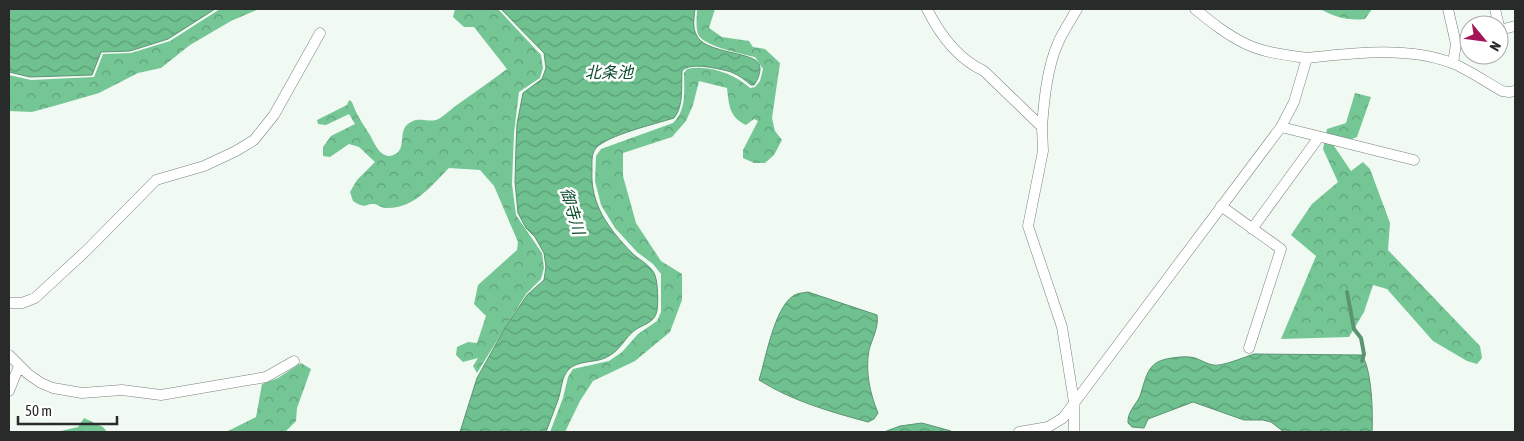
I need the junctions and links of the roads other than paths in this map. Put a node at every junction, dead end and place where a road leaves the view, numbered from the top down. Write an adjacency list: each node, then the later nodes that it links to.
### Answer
1 (927, 9): 11 (street)
2 (1077, 9): 11 (street)
3 (1195, 9): 8 (street)
4 (1448, 9): 9 (street)
5 (1495, 9): 6 (street)
6 (1515, 26)
7 (320, 33): 17 (street)
8 (1306, 58): 9 (street); 12 (street)
9 (1453, 63): 10 (street)
10 (1515, 90)
11 (1042, 127): 23 (street)
12 (1281, 127): 13 (street); 15 (street)
13 (1319, 137): 14 (street); 16 (street)
14 (1414, 160)
15 (1221, 206): 16 (street); 23 (street)
16 (1252, 229): 18 (street)
17 (9, 303)
18 (1250, 348)
19 (9, 356): 21 (street)
20 (294, 361): 21 (street)
21 (19, 366): 22 (street)
22 (9, 391)
23 (1074, 402): 24 (street); 25 (street)
24 (1019, 432)
25 (1074, 432)

